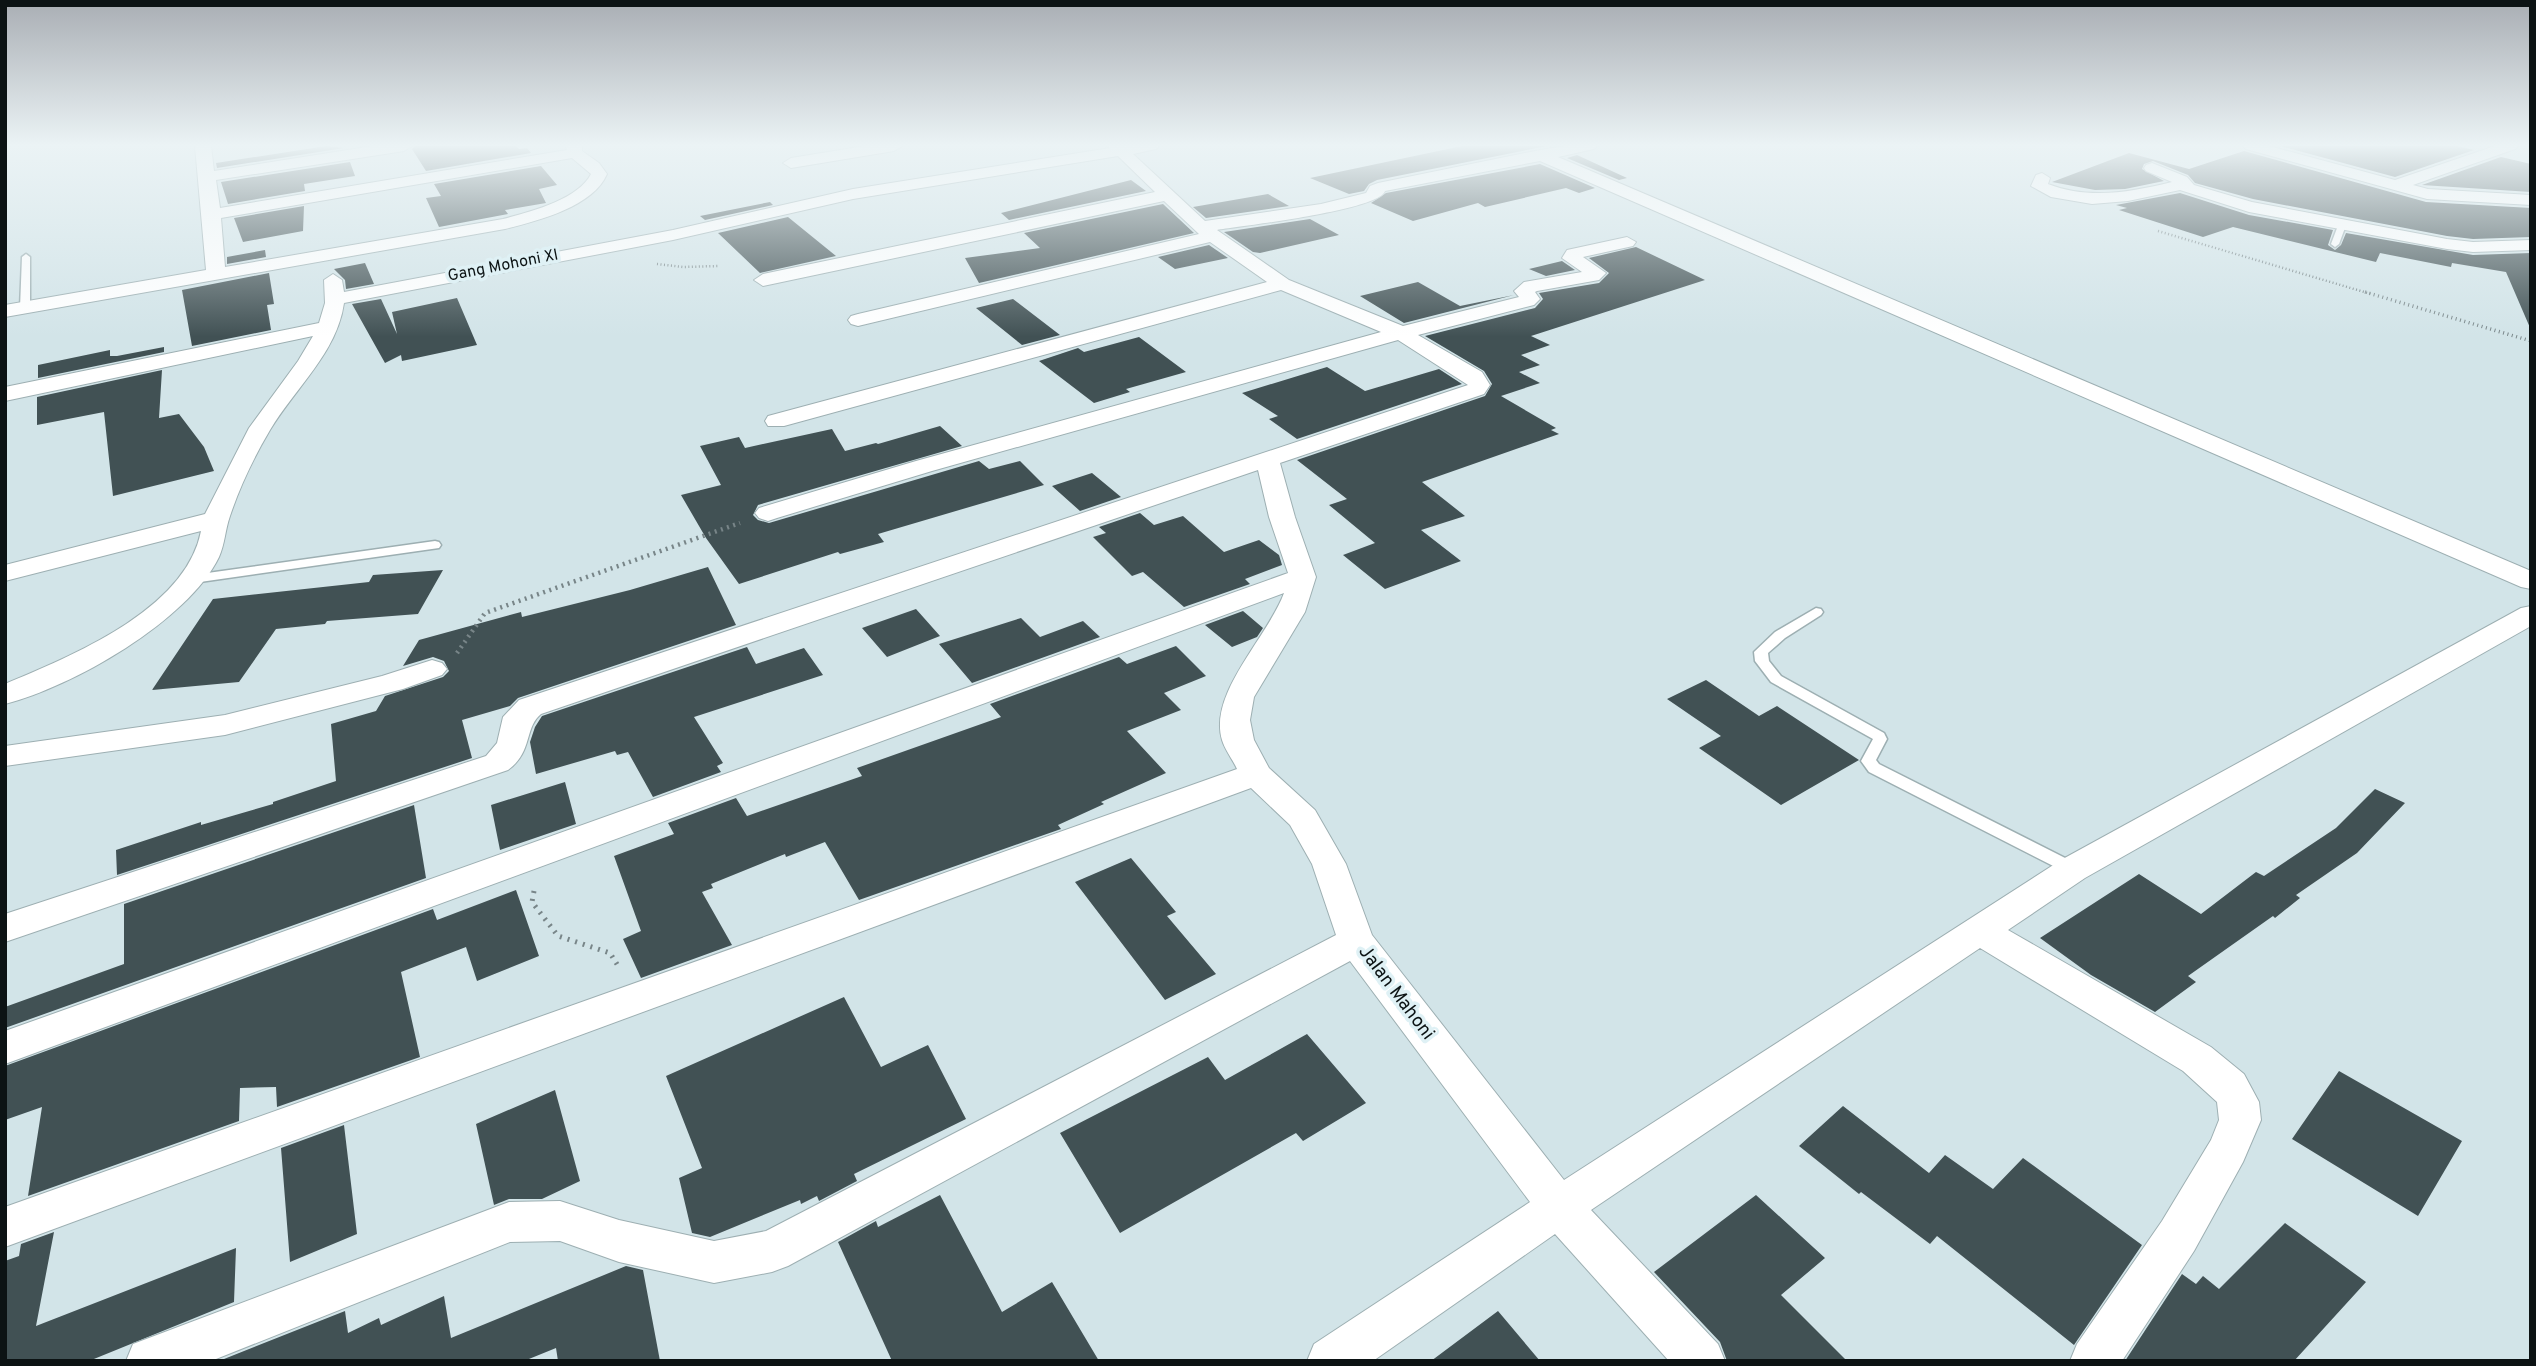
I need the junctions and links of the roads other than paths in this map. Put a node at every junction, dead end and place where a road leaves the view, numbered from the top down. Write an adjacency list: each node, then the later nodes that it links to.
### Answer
1 (211, 210): 10 (street)
2 (236, 210): 10 (street)
3 (552, 210): 17 (street)
4 (784, 210): 21 (street, Gang Mohoni XI)
5 (1096, 210): 19 (street)
6 (1182, 210): 12 (street)
7 (1317, 210): 12 (street)
8 (1667, 210): 36 (street)
9 (2263, 210): 11 (street)
10 (212, 214): 18 (street)
11 (2342, 225): 14 (lane); 15 (street)
12 (1207, 232): 20 (street); 24 (street)
13 (1627, 242): 26 (street)
14 (2335, 244)
15 (2531, 245)
16 (26, 257): 22 (lane)
17 (317, 258): 18 (street); 21 (street)
18 (216, 276): 22 (street)
19 (763, 280)
20 (1282, 284): 26 (street); 28 (street)
21 (337, 299): 25 (street)
22 (25, 308): 23 (street)
23 (5, 312)
24 (858, 320)
25 (328, 327): 27 (street); 31 (street)
26 (1401, 333): 29 (street); 30 (street)
27 (5, 394)
28 (776, 421)
29 (1268, 461): 34 (street); 44 (street)
30 (768, 513)
31 (216, 519): 33 (street); 35 (street)
32 (435, 545): 35 (lane)
33 (5, 573)
34 (1303, 577): 42 (street, Jalan Mahoni); 47 (street)
35 (193, 579): 40 (street)
36 (2531, 582)
37 (1816, 612): 43 (lane)
38 (2531, 614): 43 (street)
39 (432, 669): 41 (street)
40 (5, 695)
41 (5, 756)
42 (1255, 774): 46 (street, Jalan Mahoni); 49 (street)
43 (2073, 869): 45 (street)
44 (5, 928)
45 (1979, 930): 48 (street); 53 (street)
46 (1356, 941): 48 (street, Jalan Mahoni); 50 (street)
47 (5, 1048)
48 (1559, 1207): 51 (street); 52 (street, Jalan Mahoni)
49 (5, 1227)
50 (150, 1361)
51 (1331, 1361)
52 (1701, 1361)
53 (2094, 1361)

